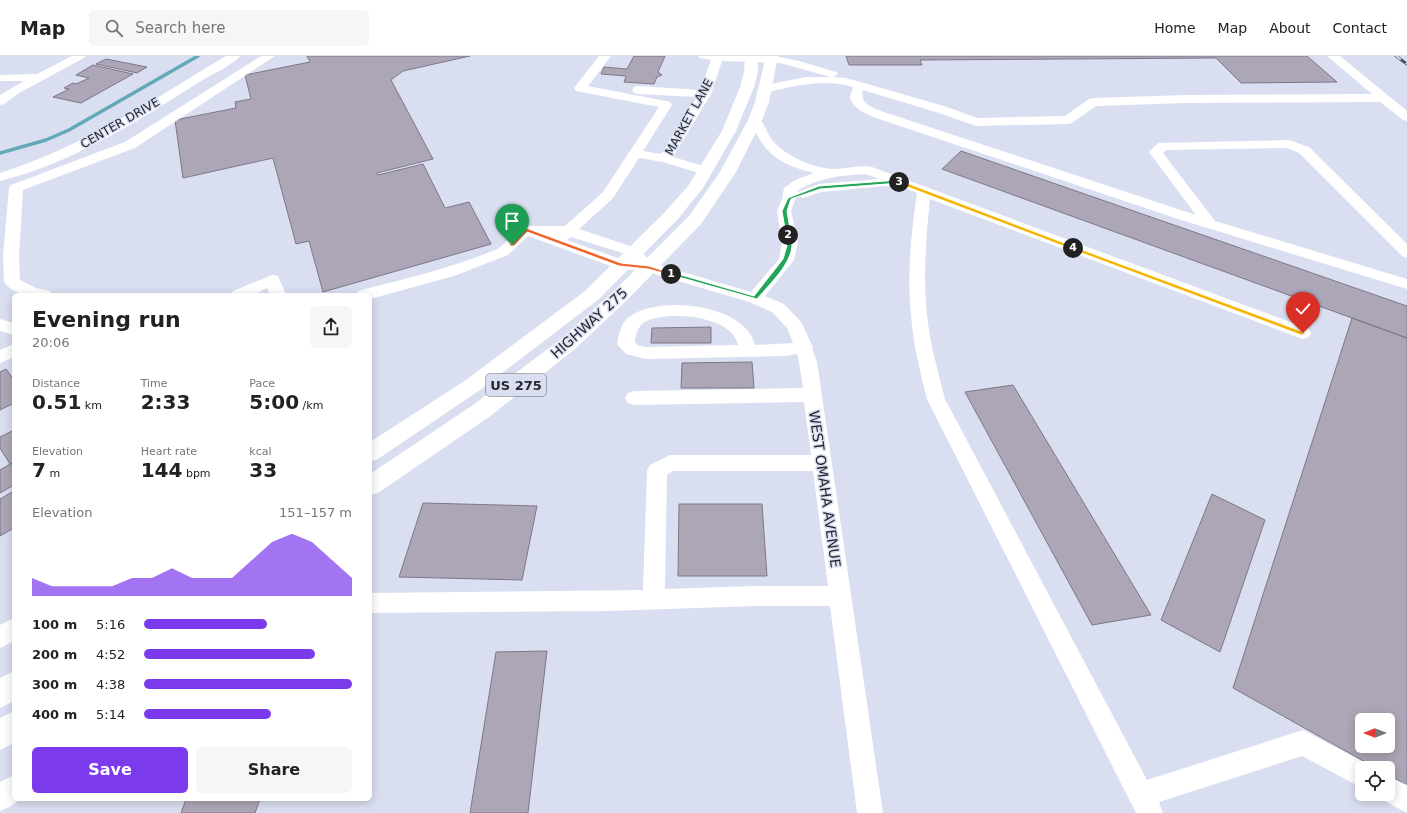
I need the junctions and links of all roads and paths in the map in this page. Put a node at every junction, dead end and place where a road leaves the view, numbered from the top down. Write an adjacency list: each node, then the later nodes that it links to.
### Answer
1 (80, 56): 13 (street)
2 (234, 56): 23 (street, CENTER DRIVE)
3 (269, 56): 24 (street)
4 (605, 56): 25 (street)
5 (618, 56): 18 (street)
6 (704, 56): 9 (street)
7 (811, 56): 12 (street)
8 (1333, 56): 19 (street)
9 (717, 57): 10 (street); 18 (street, MARKET LANE)
10 (752, 57): 11 (street); 27 (highway, US 275)
11 (772, 57): 12 (street); 17 (highway, US 275)
12 (814, 68): 15 (street)
13 (39, 77): 14 (street); 20 (street)
14 (0, 78)
15 (846, 81): 16 (street); 17 (street)
16 (860, 85): 19 (street); 33 (street)
17 (765, 89): 22 (highway, US 275)
18 (705, 94): 26 (street, MARKET LANE)
19 (1383, 98): 21 (street)
20 (0, 101)
21 (1407, 117)
22 (755, 120): 28 (street); 40 (highway, US 275)
23 (111, 130): 24 (street); 29 (street, CENTER DRIVE)
24 (146, 135): 38 (street)
25 (635, 153): 26 (street); 35 (street)
26 (665, 159): 27 (street, MARKET LANE)
27 (706, 171): 39 (highway, US 275)
28 (829, 172): 30 (street); 32 (street)
29 (0, 177)
30 (898, 182): 31 (street); 32 (street)
31 (924, 191): 49 (street); 73 (street)
32 (789, 199): 46 (street)
33 (1210, 224): 37 (street); 41 (street)
34 (526, 230): 35 (street); 36 (street); 45 (street)
35 (569, 231): 36 (street); 39 (street)
36 (557, 241): 39 (street)
37 (1407, 253)
38 (6, 257): 42 (street)
39 (627, 259): 40 (street, WEST OMAHA AVENUE); 56 (highway, HIGHWAY 275 / US 275)
40 (649, 267): 46 (street, WEST OMAHA AVENUE); 58 (highway, HIGHWAY 275 / US 275)
41 (1407, 284)
42 (35, 293)
43 (243, 293): 44 (street)
44 (277, 293)
45 (372, 293)
46 (755, 298): 50 (street, WEST OMAHA AVENUE)
47 (0, 325): 48 (street)
48 (12, 328)
49 (1303, 333)
50 (804, 347): 52 (street); 54 (street, WEST OMAHA AVENUE)
51 (12, 351): 53 (street)
52 (747, 351): 52 (street)
53 (0, 357)
54 (812, 395): 55 (street); 57 (street, WEST OMAHA AVENUE)
55 (634, 398)
56 (372, 452)
57 (822, 463): 59 (street, WEST OMAHA AVENUE); 60 (street)
58 (372, 485)
59 (839, 596): 60 (street); 74 (street, WEST OMAHA AVENUE)
60 (654, 599): 61 (street)
61 (372, 603)
62 (12, 629): 63 (street)
63 (0, 637)
64 (12, 686): 65 (highway)
65 (0, 694)
66 (12, 727): 67 (highway)
67 (0, 735)
68 (1355, 771): 73 (street)
69 (12, 789): 71 (street)
70 (1395, 793): 72 (street)
71 (0, 798)
72 (1407, 800)
73 (1145, 804)
74 (870, 813)

